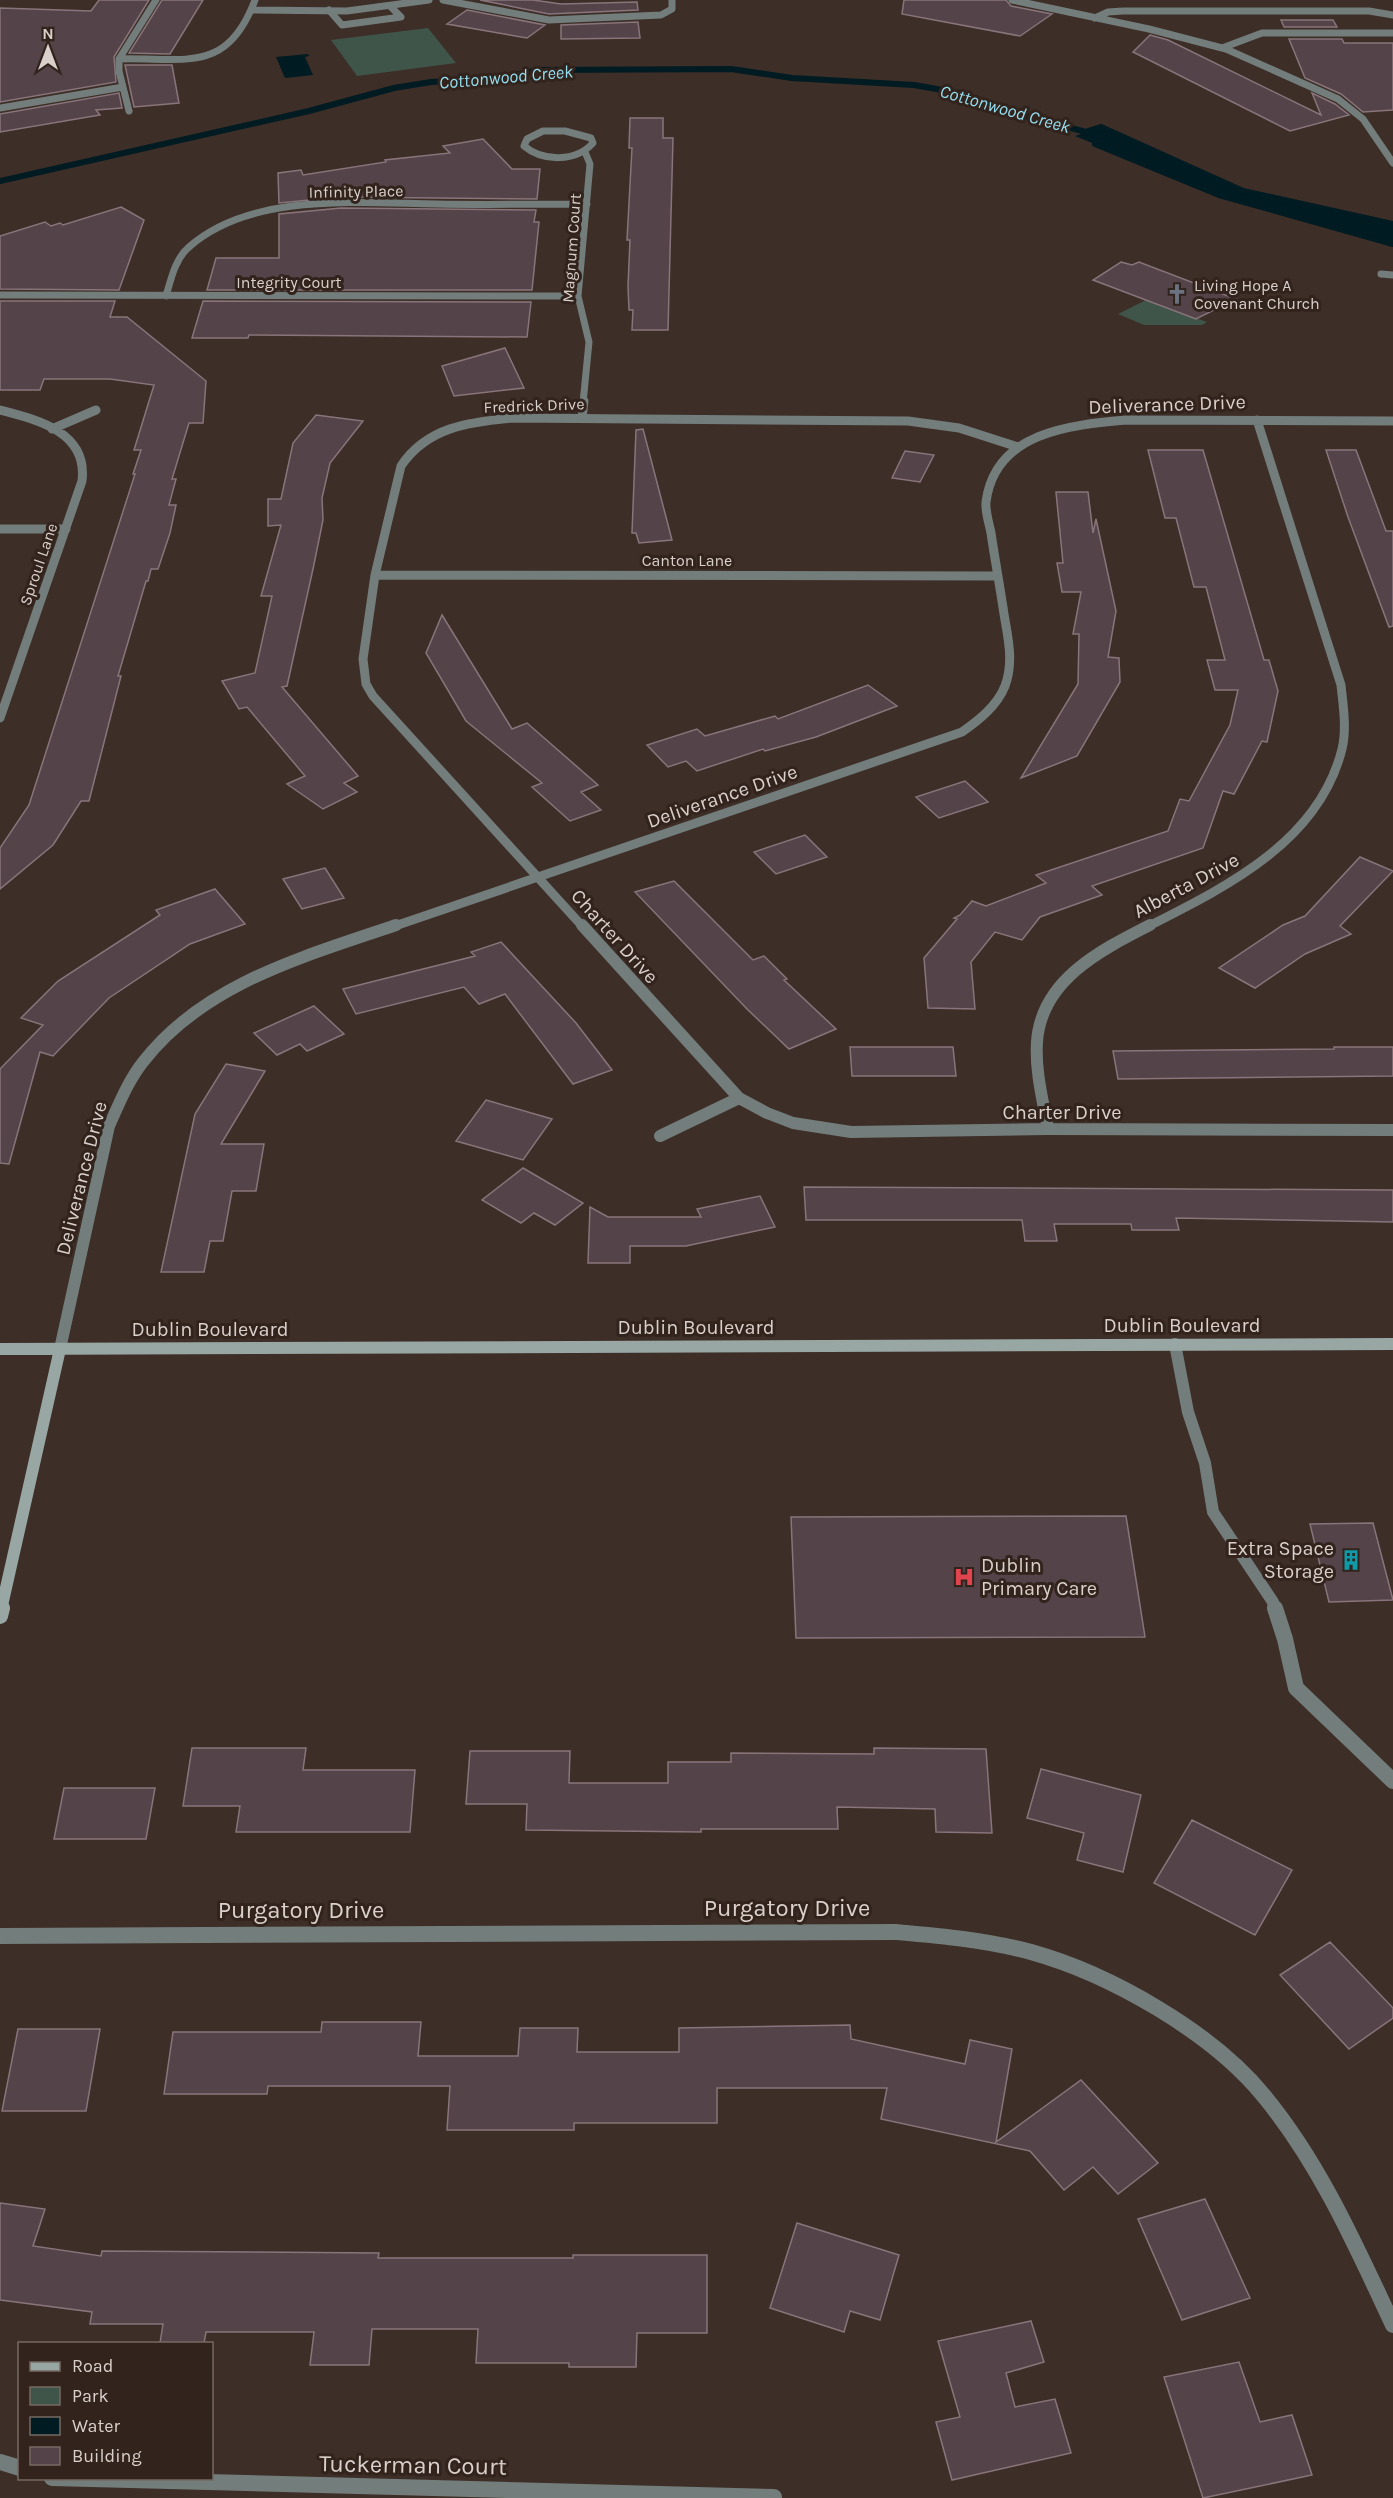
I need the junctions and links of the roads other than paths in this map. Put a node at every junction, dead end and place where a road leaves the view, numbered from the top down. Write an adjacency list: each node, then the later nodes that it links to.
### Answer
1 (156, 0): 14 (street)
2 (255, 0): 8 (street)
3 (429, 0): 7 (street)
4 (443, 0): 5 (street)
5 (672, 0)
6 (1012, 0): 11 (street)
7 (392, 7): 9 (street); 9 (street)
8 (252, 10): 9 (street); 14 (street)
9 (329, 10)
10 (1393, 15): 11 (street)
11 (1095, 18): 13 (street)
12 (1393, 33): 13 (street)
13 (1222, 48): 19 (street)
14 (119, 59): 15 (street)
15 (123, 87): 16 (street); 17 (street)
16 (0, 108)
17 (129, 111)
18 (585, 152): 18 (street, Magnum Court); 21 (street, Magnum Court)
19 (1389, 152): 20 (street)
20 (1393, 163)
21 (587, 204): 25 (street, Infinity Place); 26 (street, Magnum Court)
22 (1381, 274): 23 (street)
23 (1393, 275)
24 (0, 295): 25 (street, Integrity Court)
25 (166, 296): 26 (street, Integrity Court)
26 (578, 296): 29 (street, Magnum Court)
27 (0, 410): 32 (street, Sproul Lane)
28 (96, 410): 32 (street)
29 (582, 418): 33 (street, Fredrick Drive); 36 (street, Fredrick Drive)
30 (1257, 420): 31 (street, Deliverance Drive); 33 (street, Deliverance Drive); 41 (street, Alberta Drive)
31 (1393, 421)
32 (52, 429): 35 (street, Sproul Lane)
33 (1018, 447): 37 (street, Deliverance Drive)
34 (0, 529): 35 (street)
35 (66, 529): 38 (street, Sproul Lane)
36 (375, 575): 37 (street, Canton Lane); 39 (street, Fredrick Drive)
37 (998, 576): 39 (street, Deliverance Drive)
38 (0, 718)
39 (538, 878): 40 (street, Charter Drive); 47 (street, Deliverance Drive)
40 (739, 1098): 41 (street, Charter Drive); 43 (street)
41 (1048, 1129): 42 (street, Charter Drive)
42 (1393, 1130)
43 (660, 1136)
44 (1176, 1344): 45 (main road, Dublin Boulevard); 47 (main road, Dublin Boulevard); 49 (street)
45 (1393, 1344)
46 (0, 1349): 47 (main road, Dublin Boulevard)
47 (60, 1349): 48 (main road)
48 (0, 1616)
49 (1393, 1780)
50 (0, 1936): 51 (street, Purgatory Drive)
51 (1393, 2325)
52 (0, 2462): 53 (street)
53 (18, 2467)
54 (128, 2480): 55 (street, Tuckerman Court)
55 (774, 2497)

